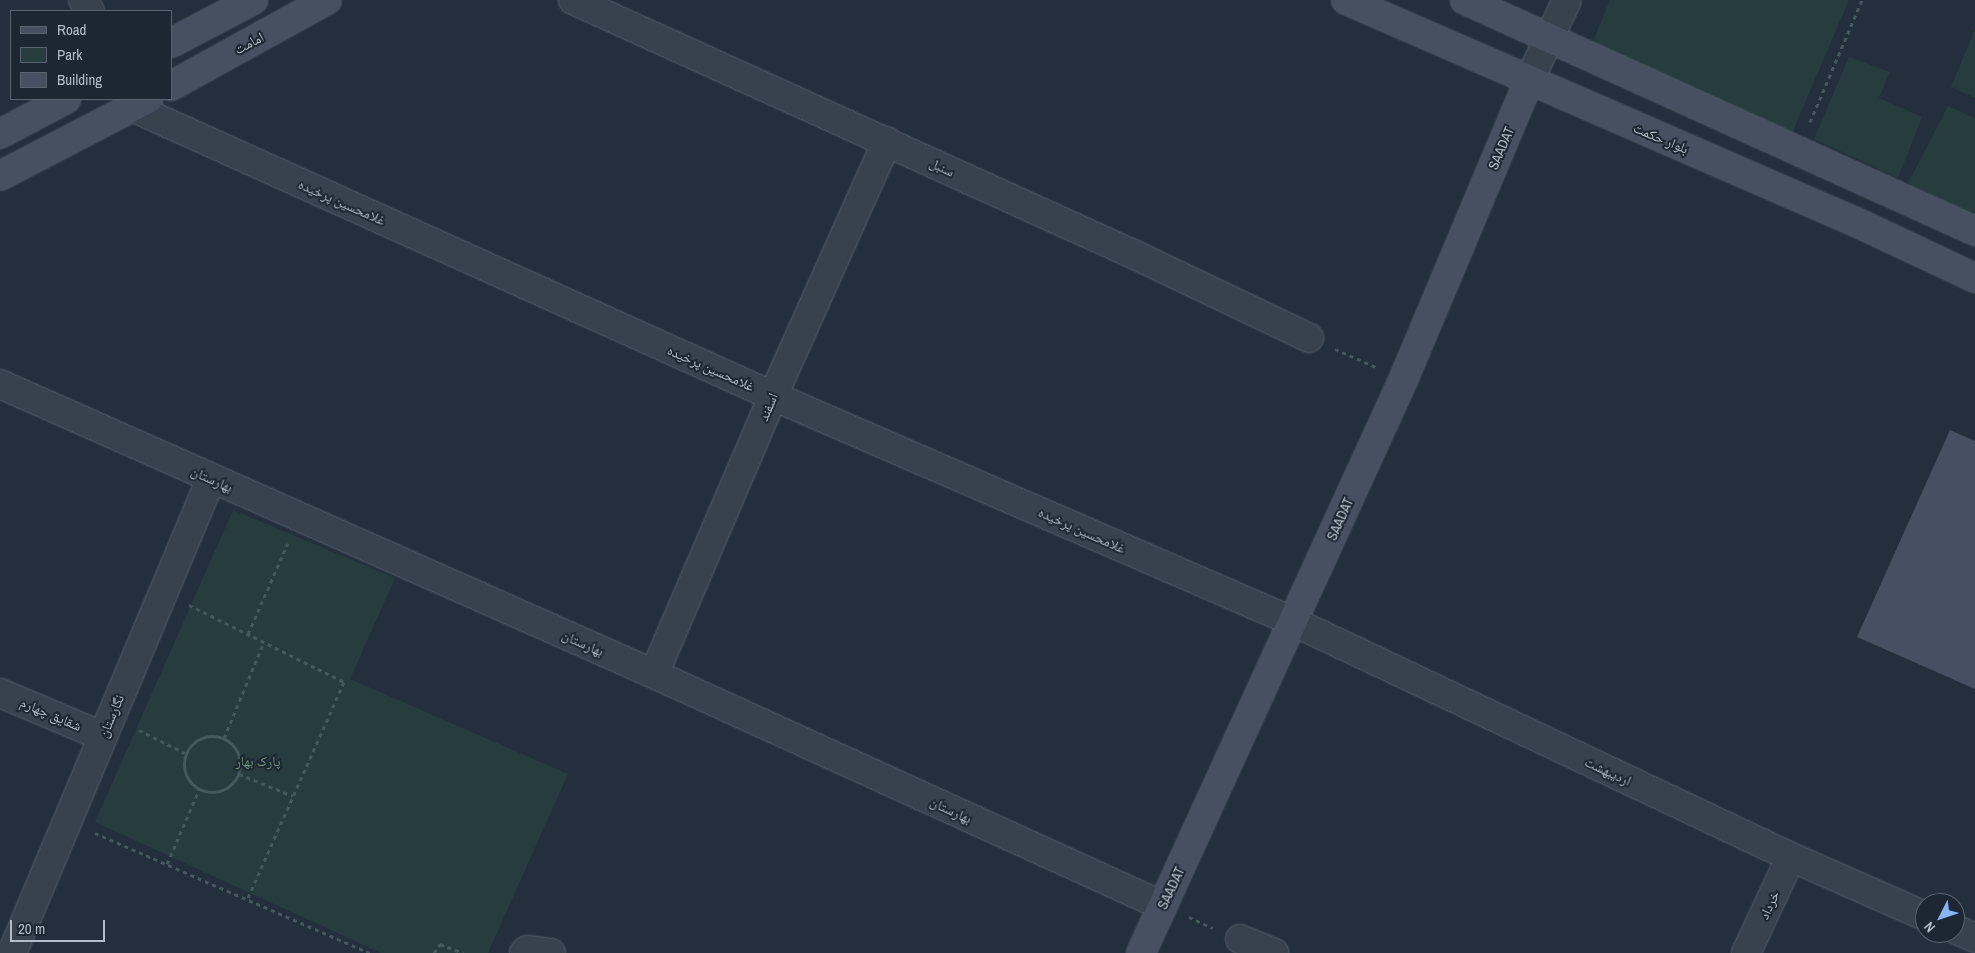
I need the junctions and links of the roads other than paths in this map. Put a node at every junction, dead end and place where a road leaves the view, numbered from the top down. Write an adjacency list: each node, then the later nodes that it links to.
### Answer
1 (326, 0): 10 (street, امامت)
2 (573, 0): 14 (street, سنبل)
3 (1346, 0): 9 (street, بلوار حکمت)
4 (1466, 0): 7 (street)
5 (1567, 0): 7 (street)
6 (250, 1): 8 (street)
7 (1550, 36): 9 (street); 16 (street)
8 (172, 42)
9 (1528, 81): 17 (street, بلوار حکمت); 22 (street, SAADAT)
10 (172, 85)
11 (64, 100): 13 (street)
12 (140, 103): 15 (street); 20 (street, غلامحسین پرخیده)
13 (0, 134)
14 (887, 141): 18 (street, سنبل); 20 (street, اسفند)
15 (0, 176)
16 (1975, 232)
17 (1975, 278)
18 (1309, 338)
19 (0, 384): 21 (street, بهارستان)
20 (773, 396): 22 (street, غلامحسین پرخیده); 23 (street, اسفند)
21 (211, 479): 23 (street, بهارستان); 25 (street, نگارستان)
22 (1294, 622): 26 (street, اردیبهشت); 27 (street, SAADAT)
23 (654, 674): 27 (street, بهارستان)
24 (0, 692): 25 (street, شقایق چهارم)
25 (107, 726): 30 (street, نگارستان)
26 (1791, 857): 28 (street, اردیبهشت); 33 (street, خرداد)
27 (1163, 906): 31 (street, SAADAT)
28 (1915, 912)
29 (1240, 939): 32 (street)
30 (12, 953)
31 (1141, 953)
32 (1274, 953)
33 (1746, 953)

